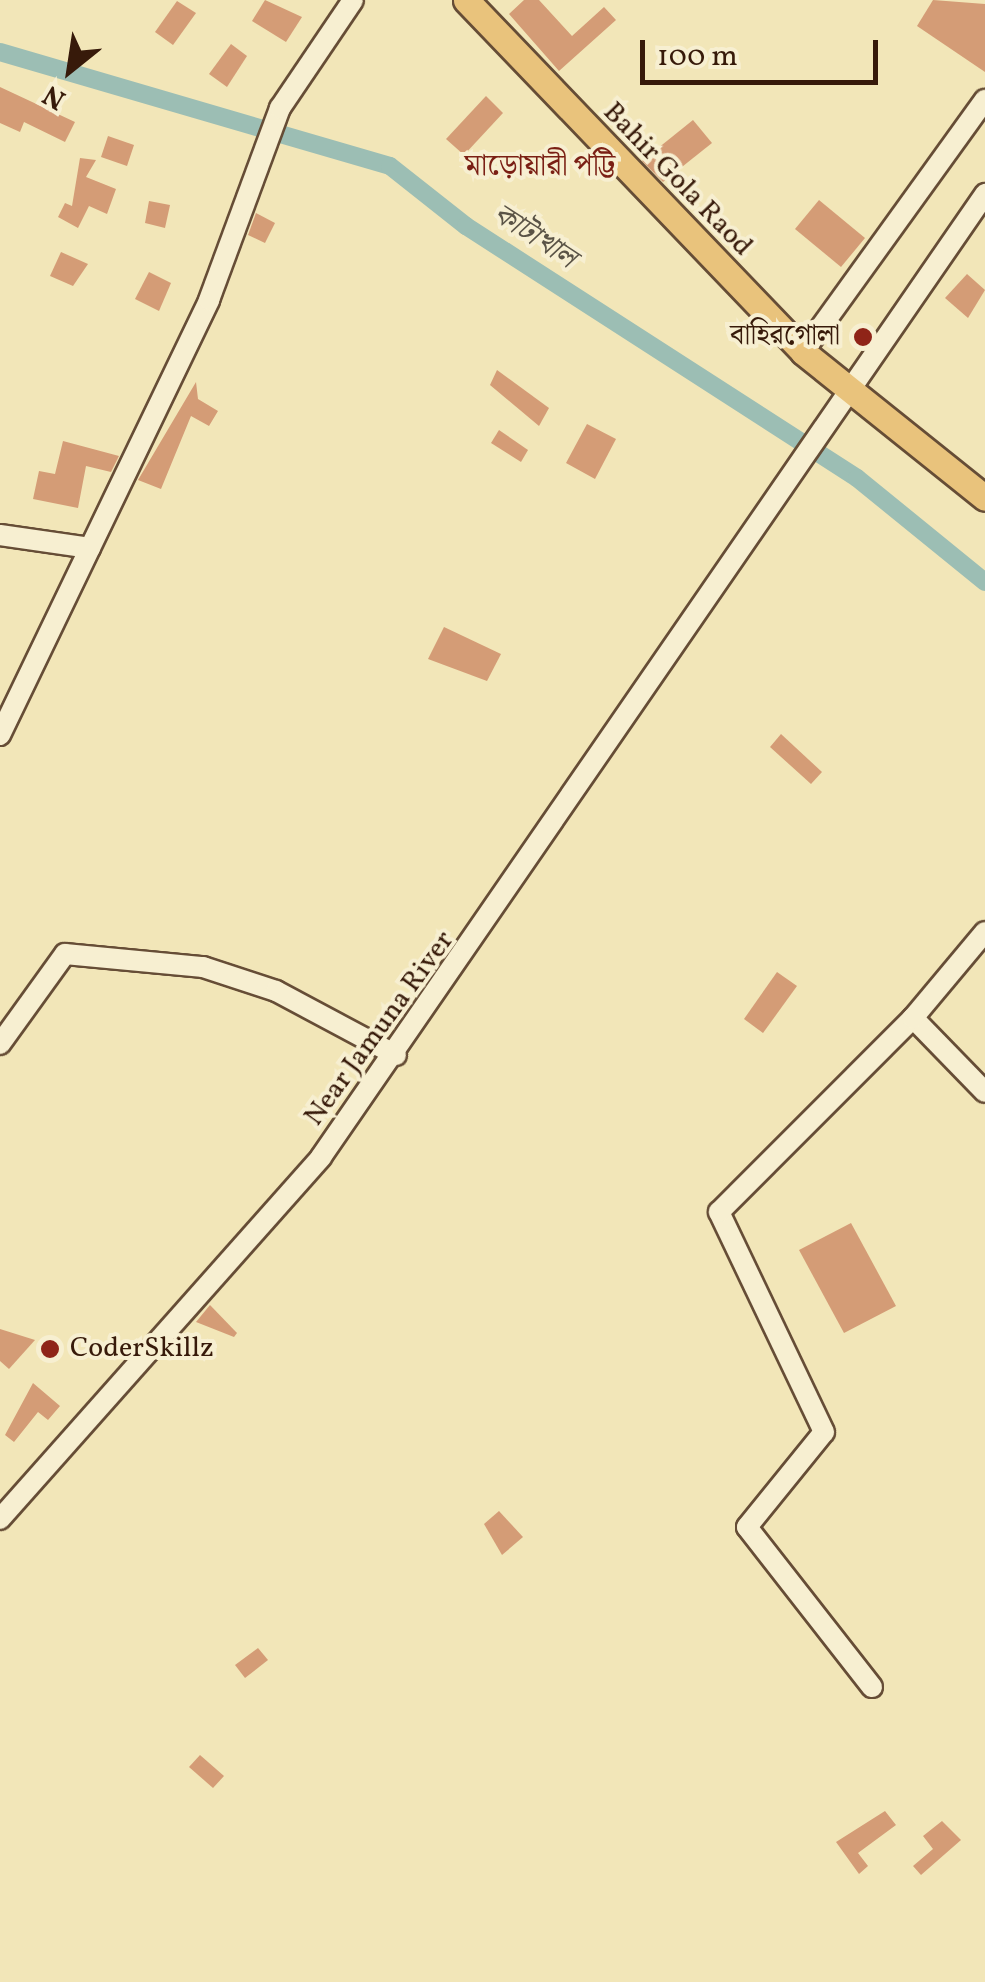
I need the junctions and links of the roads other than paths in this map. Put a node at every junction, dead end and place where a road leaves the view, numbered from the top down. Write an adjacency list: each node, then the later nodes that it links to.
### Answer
1 (353, 0): 9 (street)
2 (466, 0): 5 (main road, Bahir Gola Raod)
3 (985, 100): 5 (street)
4 (985, 194): 6 (street, Near Jamuna River)
5 (803, 352): 6 (main road, Bahir Gola Raod)
6 (848, 400): 7 (main road, Bahir Gola Raod); 14 (street, Near Jamuna River)
7 (985, 498)
8 (0, 534): 9 (street)
9 (90, 548): 10 (street)
10 (0, 735)
11 (985, 932): 12 (street)
12 (913, 1018): 15 (street); 17 (street)
13 (0, 1044): 14 (street)
14 (396, 1054): 16 (street, Near Jamuna River)
15 (985, 1092)
16 (0, 1519)
17 (872, 1687)

